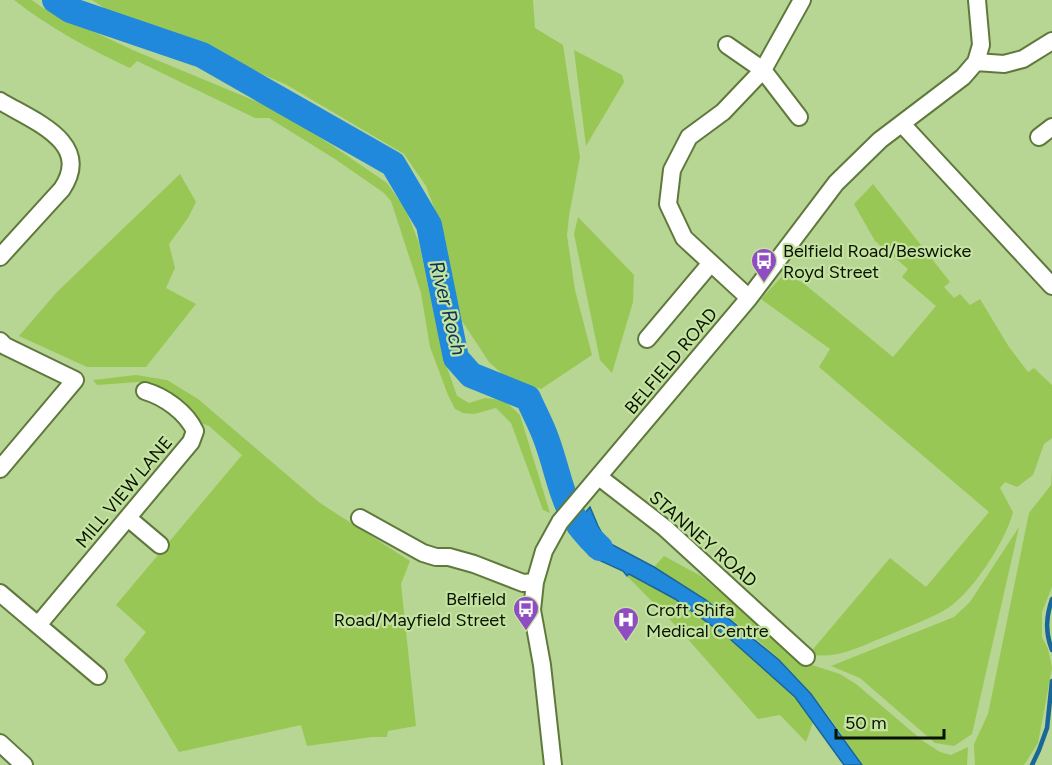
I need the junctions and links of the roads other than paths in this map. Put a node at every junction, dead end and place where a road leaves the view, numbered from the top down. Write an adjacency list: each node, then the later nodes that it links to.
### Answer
1 (801, 0): 6 (street)
2 (977, 0): 5 (street)
3 (1052, 41): 5 (street)
4 (728, 45): 6 (street)
5 (978, 53): 9 (street, BELFIELD ROAD)
6 (763, 70): 8 (street); 11 (street)
7 (0, 101): 10 (street)
8 (799, 117)
9 (902, 124): 12 (street); 13 (street, BELFIELD ROAD)
10 (0, 257)
11 (711, 263): 13 (street); 14 (street)
12 (1052, 286)
13 (749, 298): 18 (street, BELFIELD ROAD)
14 (647, 339)
15 (2, 346): 17 (street)
16 (145, 391): 19 (street, MILL VIEW LANE)
17 (0, 469)
18 (599, 477): 22 (street, BELFIELD ROAD); 25 (street, STANNEY ROAD)
19 (128, 518): 21 (street); 24 (street, MILL VIEW LANE)
20 (360, 518): 22 (street)
21 (160, 545)
22 (535, 582): 29 (street, BELFIELD ROAD)
23 (0, 593): 24 (street)
24 (38, 625): 26 (street)
25 (806, 657)
26 (98, 676)
27 (0, 743): 28 (street)
28 (24, 765)
29 (553, 765)

